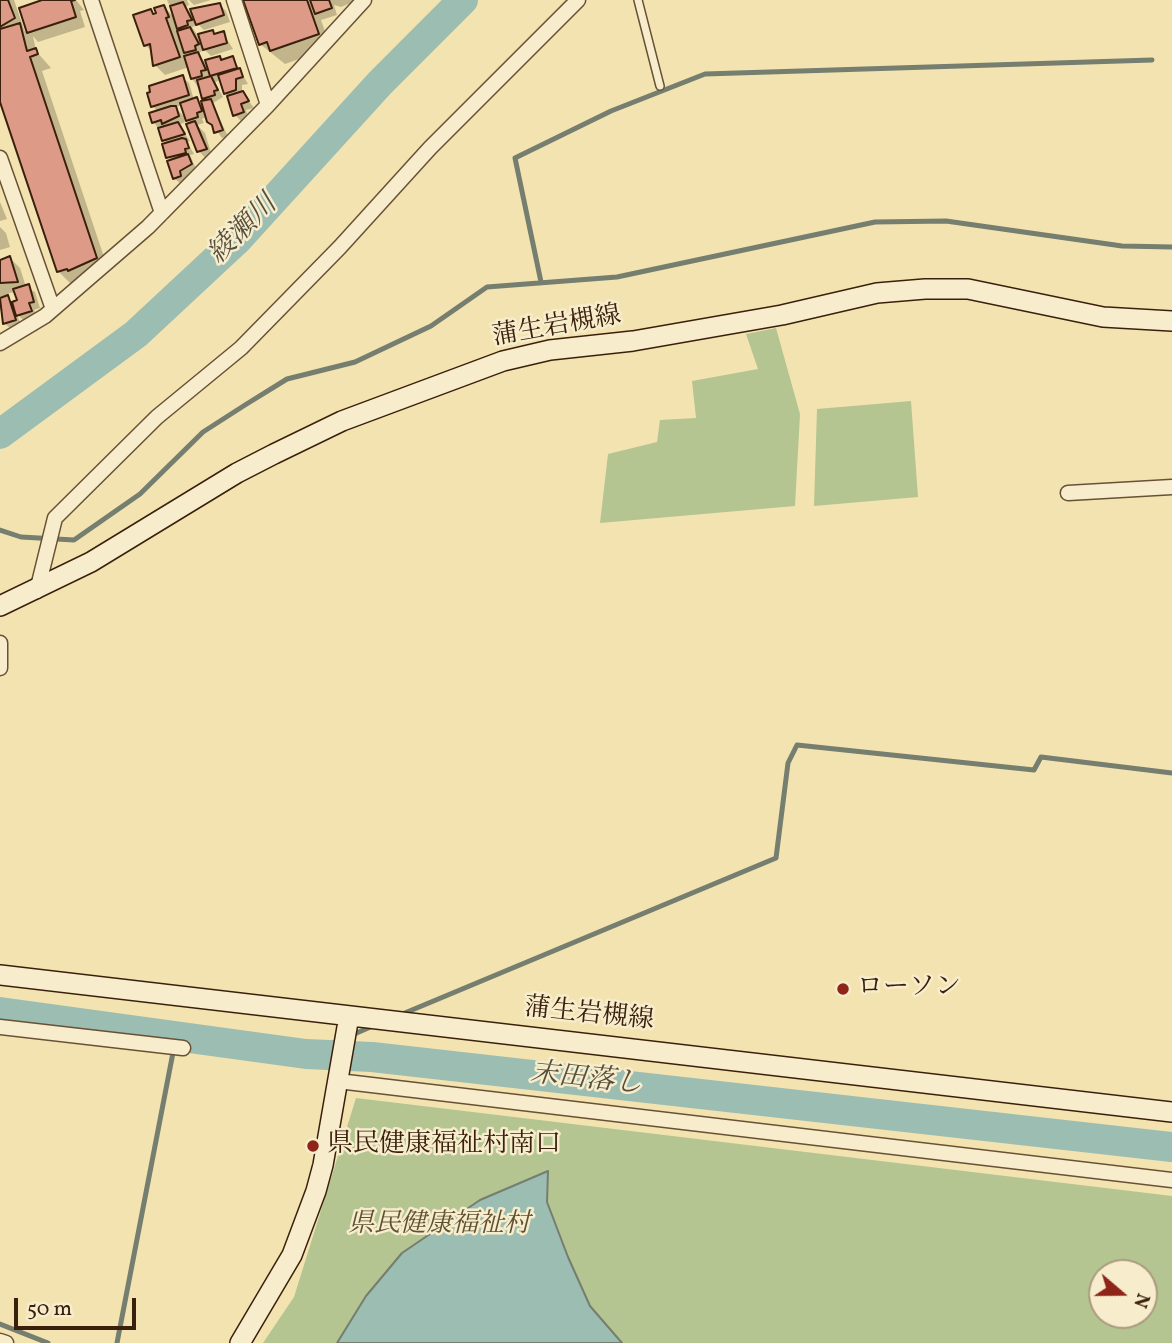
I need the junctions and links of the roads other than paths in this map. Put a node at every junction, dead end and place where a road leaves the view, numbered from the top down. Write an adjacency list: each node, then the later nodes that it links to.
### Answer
1 (91, 0): 9 (street)
2 (234, 0): 7 (street)
3 (364, 0): 7 (street)
4 (578, 0): 15 (street)
5 (638, 0): 6 (lane)
6 (660, 86)
7 (268, 105): 9 (street)
8 (0, 158): 10 (street)
9 (162, 213): 10 (street)
10 (53, 309): 12 (street)
11 (1172, 321): 15 (main road, 蒲生岩槻線)
12 (0, 343)
13 (1172, 487): 14 (street)
14 (1068, 493)
15 (37, 591): 16 (main road, 蒲生岩槻線)
16 (0, 606)
17 (0, 643): 18 (street)
18 (0, 661): 19 (street)
19 (0, 667)
20 (0, 975): 21 (main road, 蒲生岩槻線)
21 (349, 1016): 24 (main road); 25 (main road, 蒲生岩槻線)
22 (0, 1027): 23 (street)
23 (183, 1048)
24 (338, 1081): 26 (street); 29 (main road)
25 (1172, 1112)
26 (1172, 1180)
27 (0, 1341): 28 (street)
28 (6, 1343)
29 (240, 1343)

